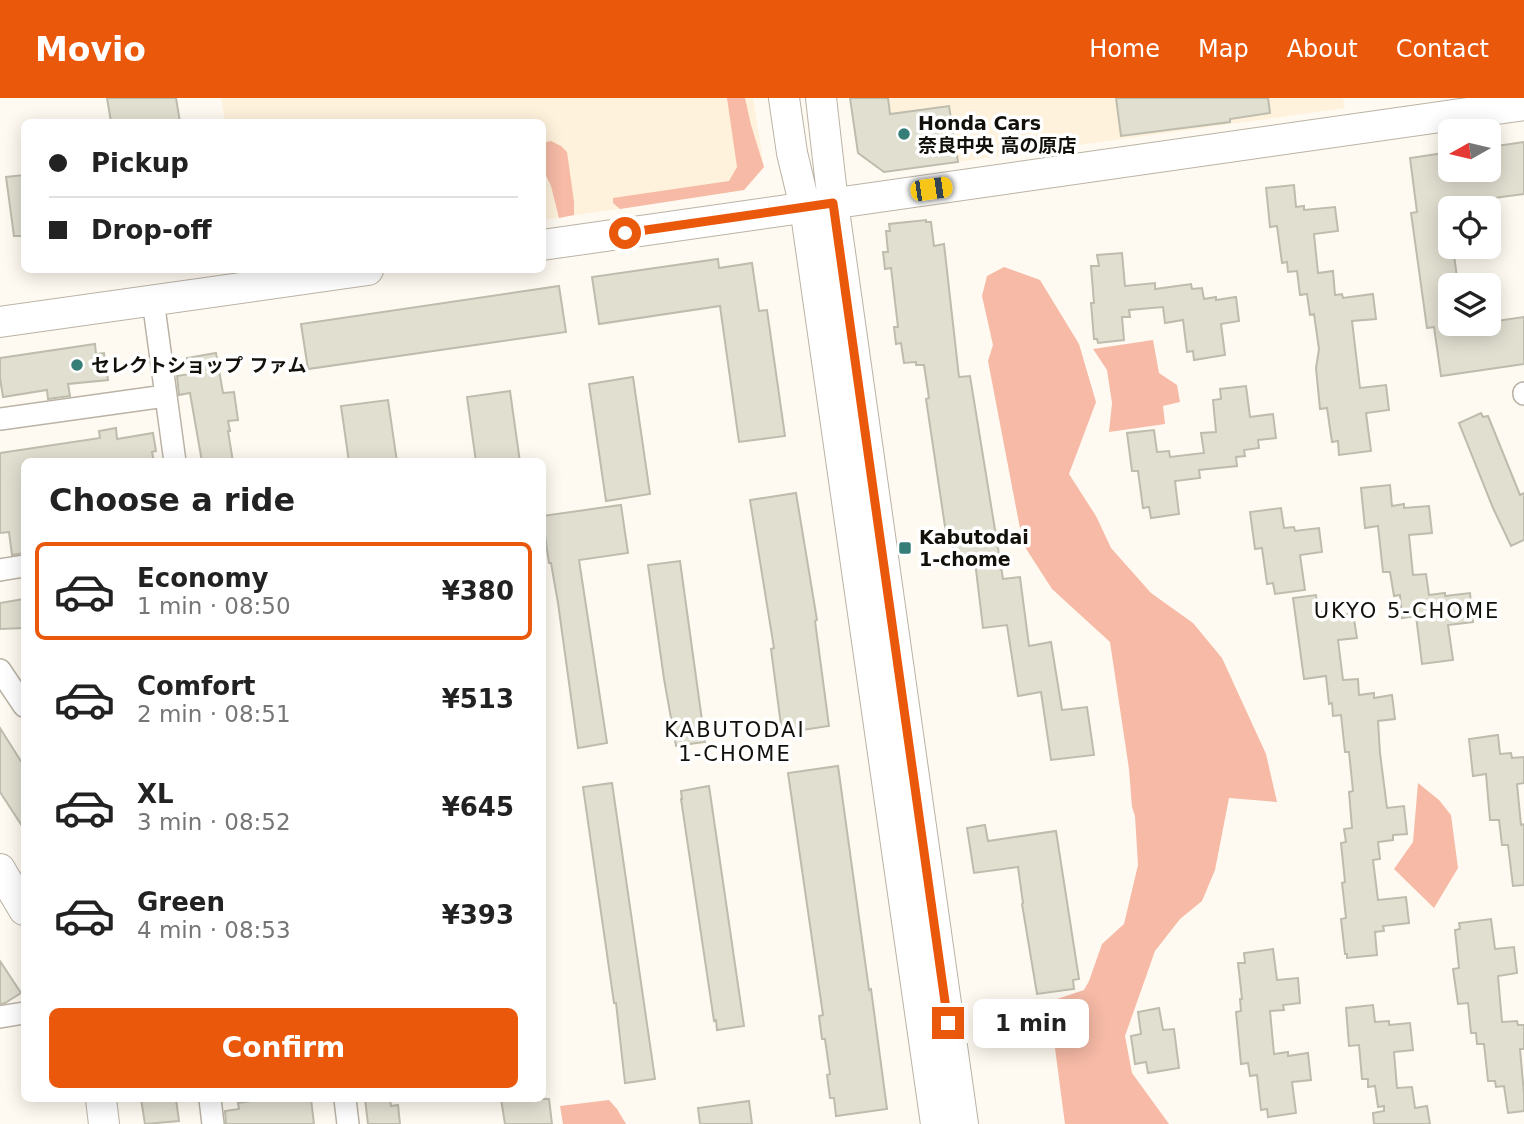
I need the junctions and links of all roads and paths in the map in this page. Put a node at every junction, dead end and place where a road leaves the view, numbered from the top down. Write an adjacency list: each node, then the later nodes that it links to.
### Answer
1 (784, 98): 4 (street)
2 (821, 98): 4 (street)
3 (1524, 104): 4 (street)
4 (819, 205): 5 (street); 26 (street); 27 (street)
5 (546, 244)
6 (346, 273): 7 (street)
7 (153, 300): 8 (street); 9 (street)
8 (0, 321)
9 (165, 396): 10 (street); 11 (street)
10 (0, 419)
11 (173, 458)
12 (21, 566): 13 (street)
13 (0, 570)
14 (0, 670): 15 (street)
15 (21, 702)
16 (0, 869): 17 (street)
17 (21, 905)
18 (21, 1014): 19 (street)
19 (0, 1017)
20 (100, 1102): 23 (street)
21 (210, 1102): 24 (street)
22 (345, 1102): 25 (street)
23 (104, 1124)
24 (214, 1124)
25 (348, 1124)
26 (936, 1124)
27 (963, 1124)

